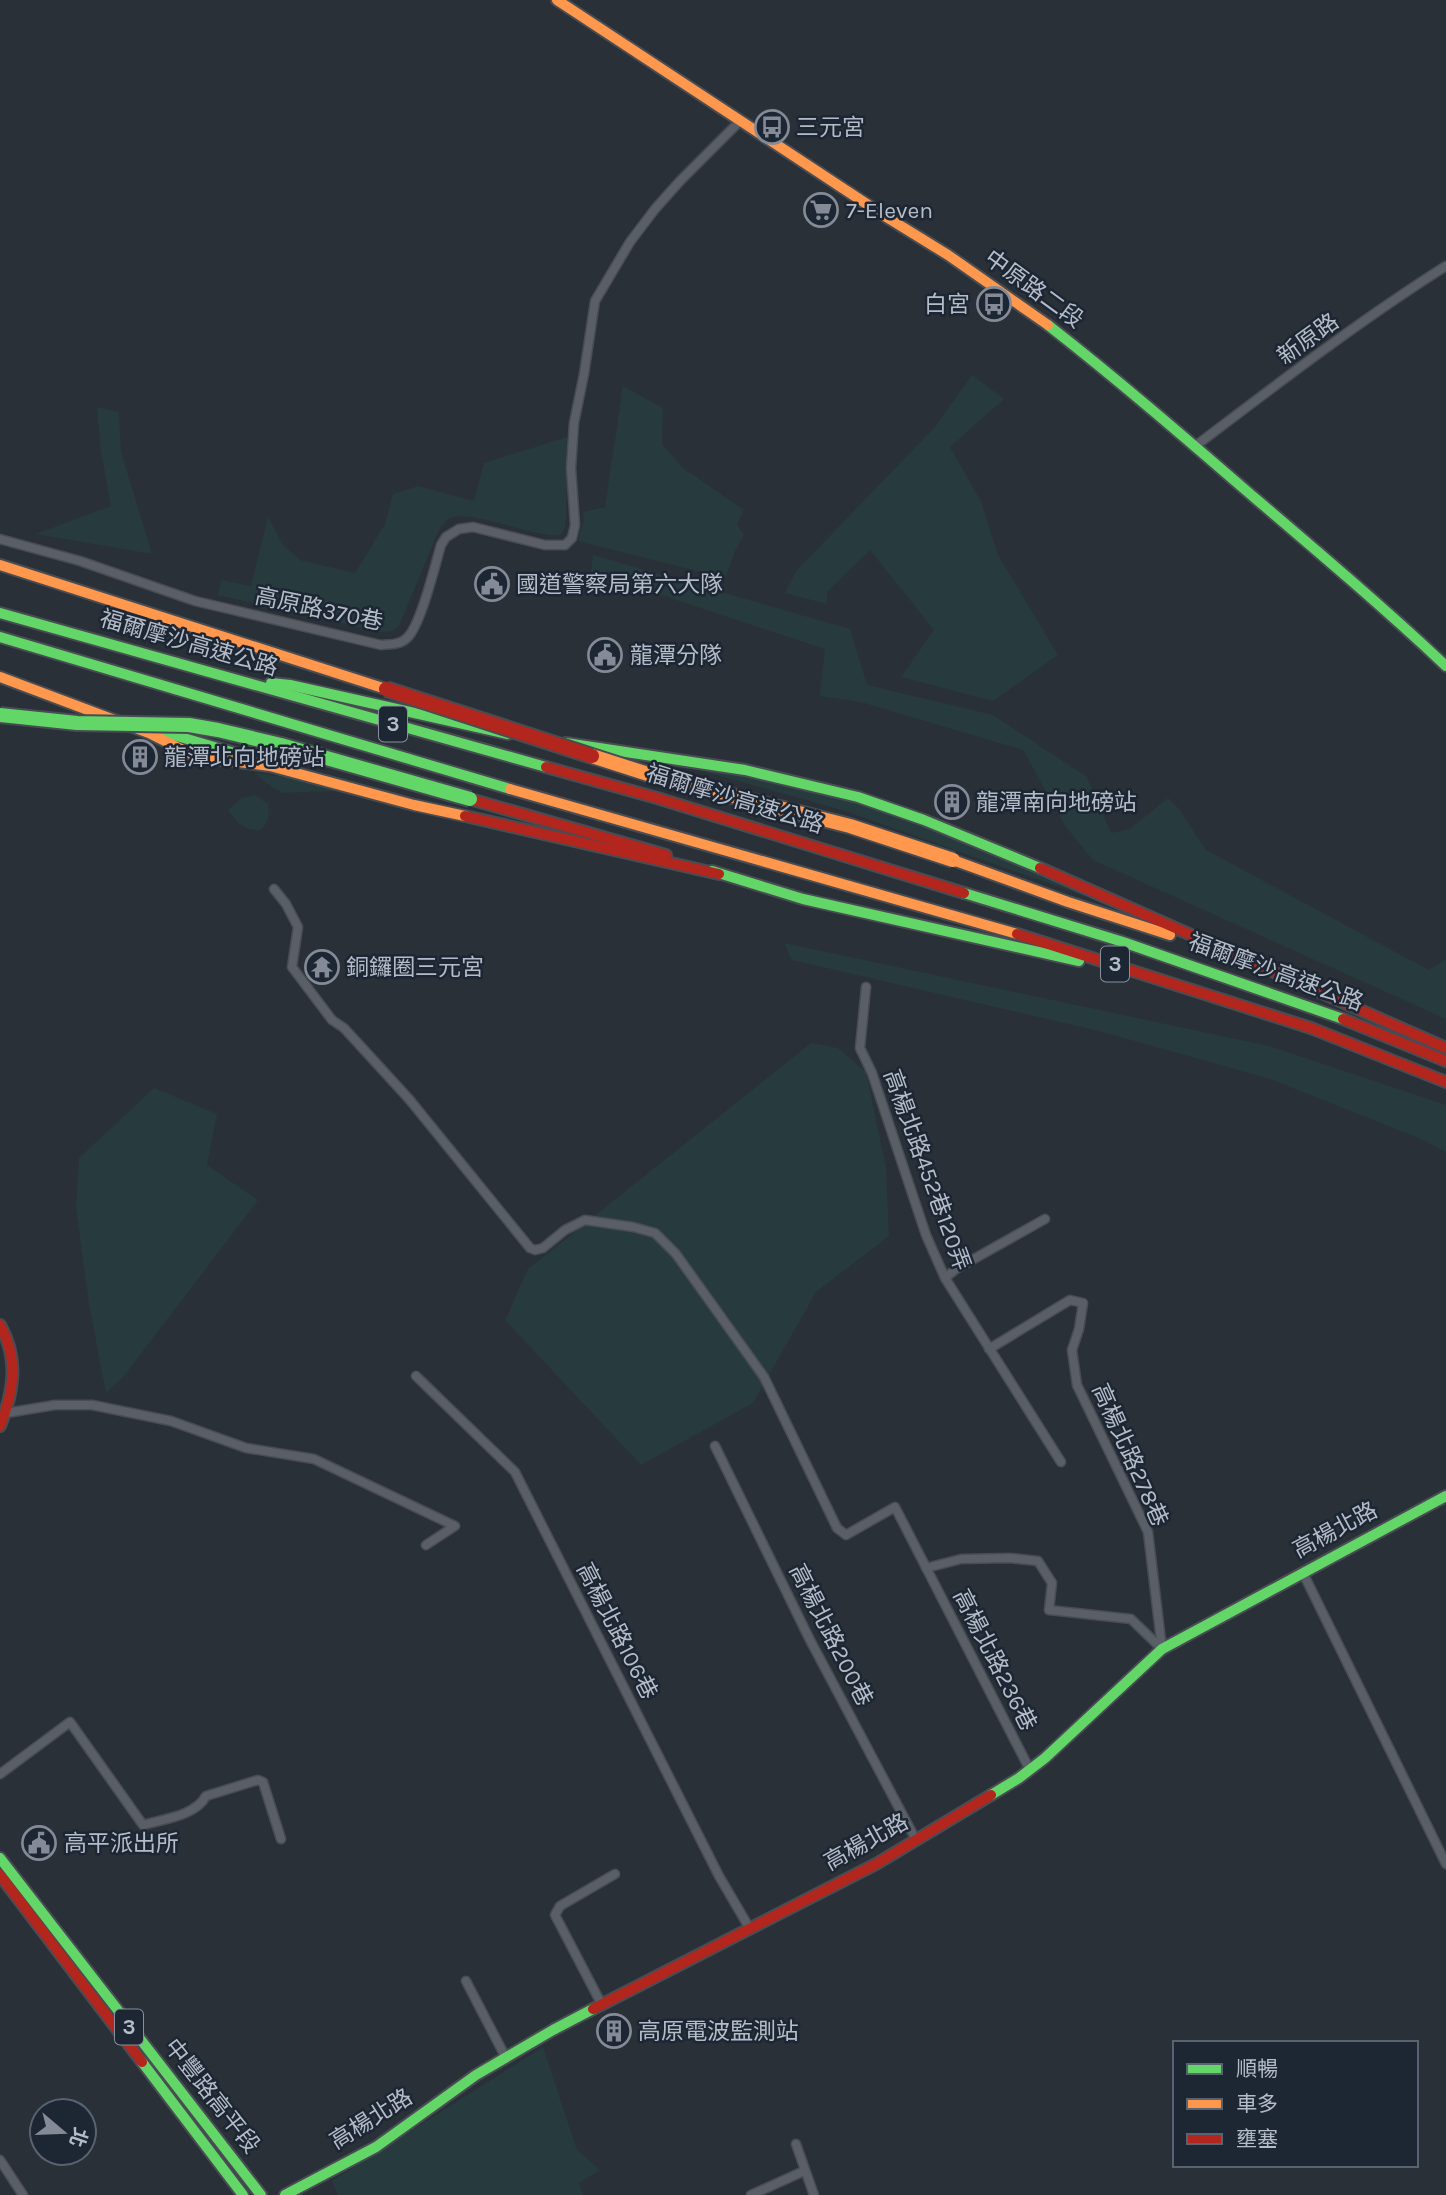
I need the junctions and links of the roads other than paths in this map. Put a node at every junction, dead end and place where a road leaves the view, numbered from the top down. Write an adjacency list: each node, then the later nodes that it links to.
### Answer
1 (557, 0): 2 (main road, 中原路二段)
2 (740, 121): 4 (main road, 中原路二段); 5 (street, 高原路370巷)
3 (1446, 265): 4 (street, 新原路)
4 (1194, 447): 9 (main road, 中原路二段)
5 (0, 539)
6 (0, 565): 15 (main road, bridge)
7 (0, 613): 11 (main road, 福爾摩沙高速公路 / 3)
8 (0, 637): 16 (main road, 福爾摩沙高速公路 / 3)
9 (1446, 666)
10 (0, 677): 13 (main road)
11 (232, 679): 15 (main road); 19 (main road, 福爾摩沙高速公路 / 3)
12 (0, 715): 13 (main road, bridge)
13 (719, 874): 16 (main road)
14 (274, 888): 31 (street, 高楊北路236巷)
15 (1238, 957): 18 (main road)
16 (1160, 978): 20 (main road, 福爾摩沙高速公路 / 3)
17 (866, 987): 22 (street, 高楊北路452巷120弄)
18 (1446, 1048)
19 (1446, 1061)
20 (1446, 1082)
21 (1045, 1219): 22 (street)
22 (945, 1278): 24 (street, 高楊北路452巷120弄)
23 (0, 1325): 26 (main road)
24 (989, 1349): 28 (street, 高楊北路452巷120弄); 33 (street, 高楊北路278巷)
25 (416, 1376): 42 (street, 高楊北路106巷)
26 (3, 1420): 30 (street)
27 (715, 1446): 37 (street, 高楊北路200巷)
28 (1061, 1462)
29 (1446, 1496): 32 (main road, 高楊北路)
30 (426, 1545)
31 (926, 1568): 33 (street); 34 (street, 高楊北路236巷)
32 (1303, 1573): 33 (main road, 高楊北路); 39 (street)
33 (1162, 1649): 34 (main road, 高楊北路)
34 (1030, 1770): 37 (main road, 高楊北路)
35 (0, 1774): 36 (street)
36 (281, 1839)
37 (916, 1840): 42 (main road, 高楊北路)
38 (0, 1857): 51 (main road, 中豐路高平段 / 3)
39 (1446, 1864)
40 (615, 1874): 44 (street)
41 (0, 1875): 50 (main road, 中豐路高平段 / 3)
42 (750, 1929): 44 (main road, 高楊北路)
43 (466, 1981): 45 (street)
44 (602, 2005): 45 (main road, 高楊北路)
45 (506, 2058): 52 (main road, 高楊北路)
46 (796, 2144): 48 (street)
47 (0, 2160): 49 (street)
48 (804, 2171): 53 (street); 54 (street)
49 (23, 2195)
50 (243, 2195)
51 (261, 2195)
52 (285, 2195)
53 (751, 2195)
54 (814, 2195)

